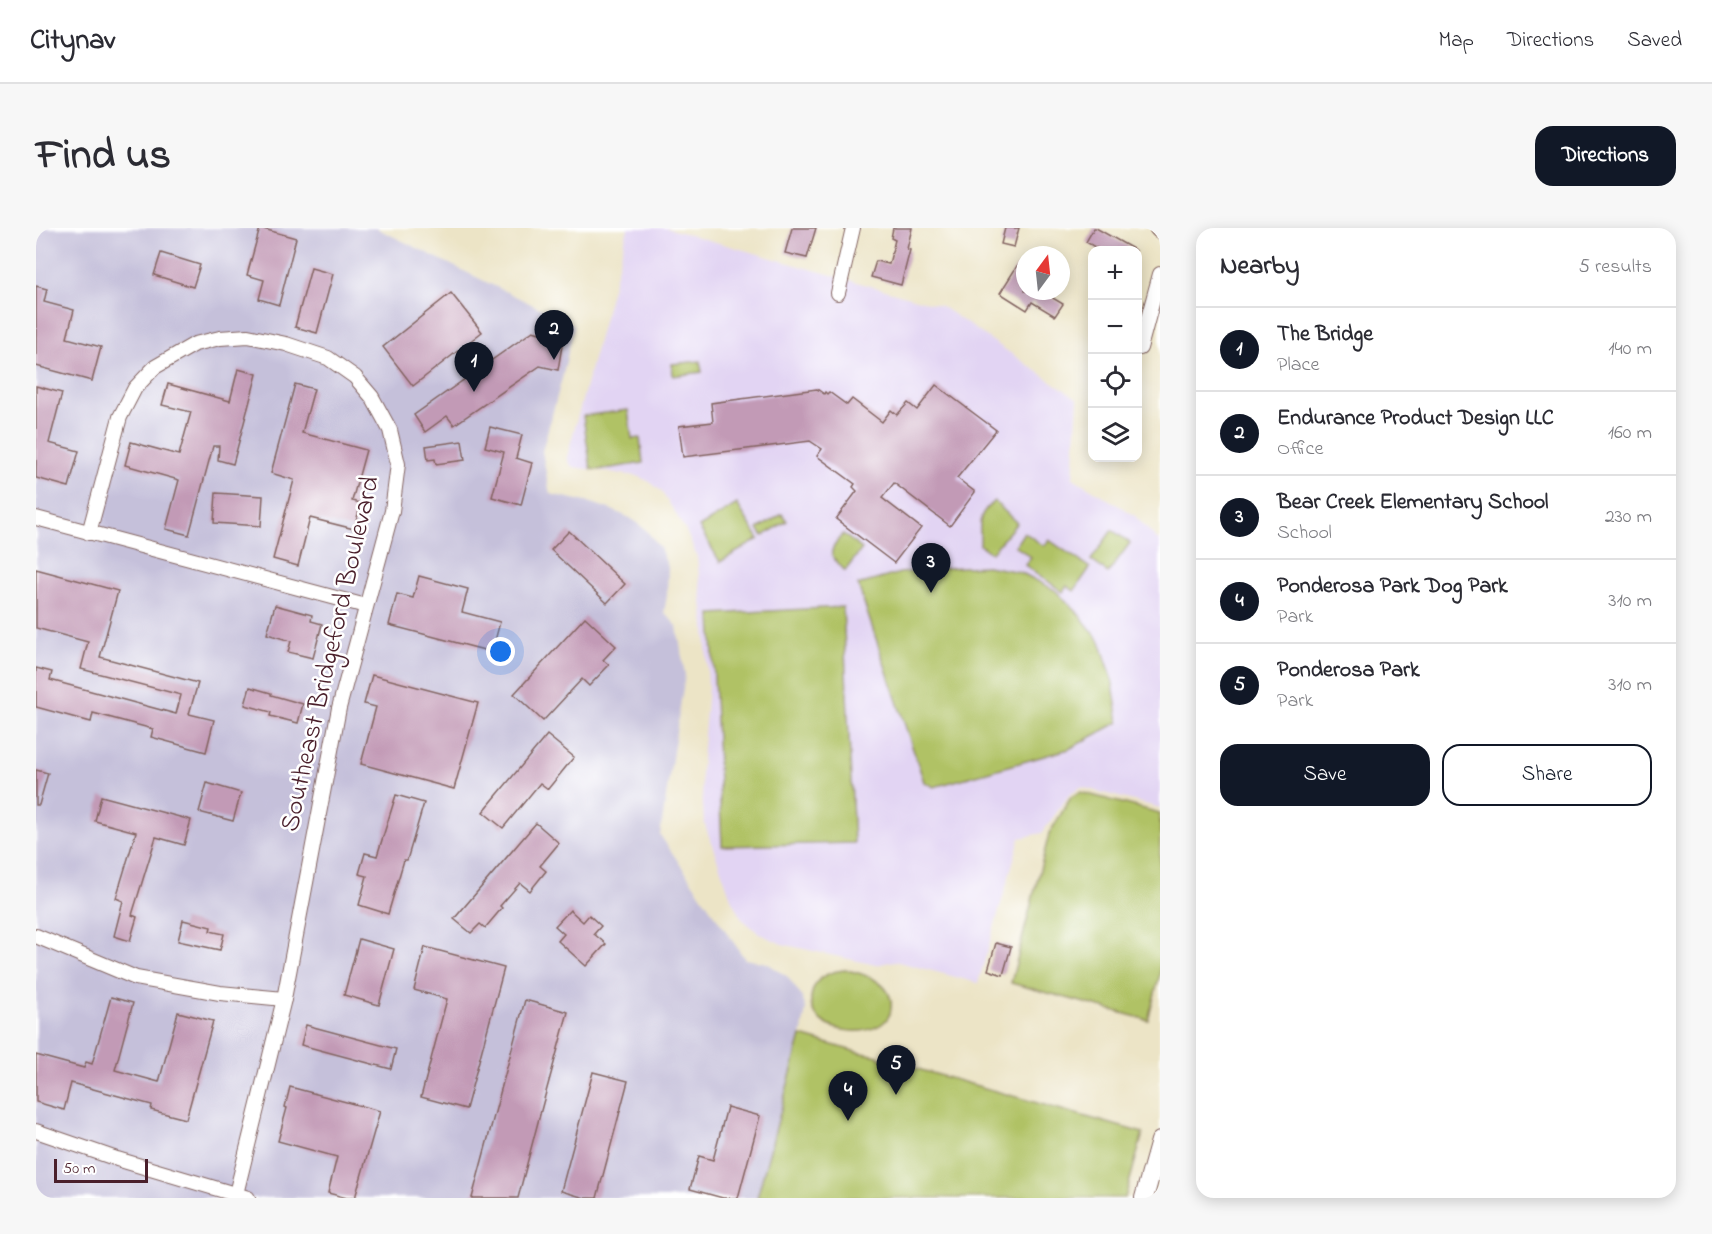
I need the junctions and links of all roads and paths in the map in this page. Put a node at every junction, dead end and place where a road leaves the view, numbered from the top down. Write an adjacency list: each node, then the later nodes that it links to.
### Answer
1 (853, 228): 3 (street)
2 (1160, 274): 4 (street)
3 (838, 293)
4 (1142, 341)
5 (36, 518): 6 (street)
6 (89, 532): 7 (street); 7 (street, Southeast Bridgeford Boulevard)
7 (366, 606): 9 (street, Southeast Bridgeford Boulevard)
8 (36, 936): 9 (street)
9 (284, 999): 12 (street, Southeast Bridgeford Boulevard)
10 (36, 1131): 12 (street)
11 (1160, 1141): 13 (main road)
12 (240, 1197)
13 (1144, 1198)

